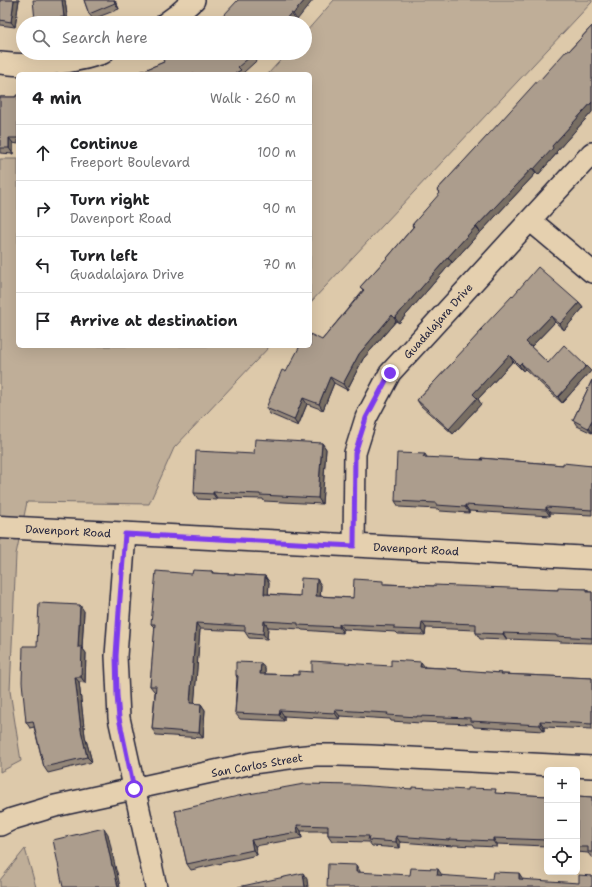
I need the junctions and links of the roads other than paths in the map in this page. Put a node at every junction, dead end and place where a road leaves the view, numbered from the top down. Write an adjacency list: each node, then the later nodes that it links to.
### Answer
1 (194, 0): 2 (street)
2 (176, 16)
3 (76, 60): 4 (street)
4 (0, 63)
5 (592, 153): 6 (street, Guadalajara Drive)
6 (530, 220): 7 (street); 10 (street, Guadalajara Drive)
7 (592, 272)
8 (0, 527): 9 (street, Davenport Road)
9 (125, 534): 10 (street, Davenport Road); 13 (street)
10 (354, 546): 11 (street, Davenport Road)
11 (592, 558)
12 (592, 767): 13 (street, San Carlos Street)
13 (134, 789): 14 (street, San Carlos Street); 15 (street)
14 (0, 825)
15 (156, 887)

